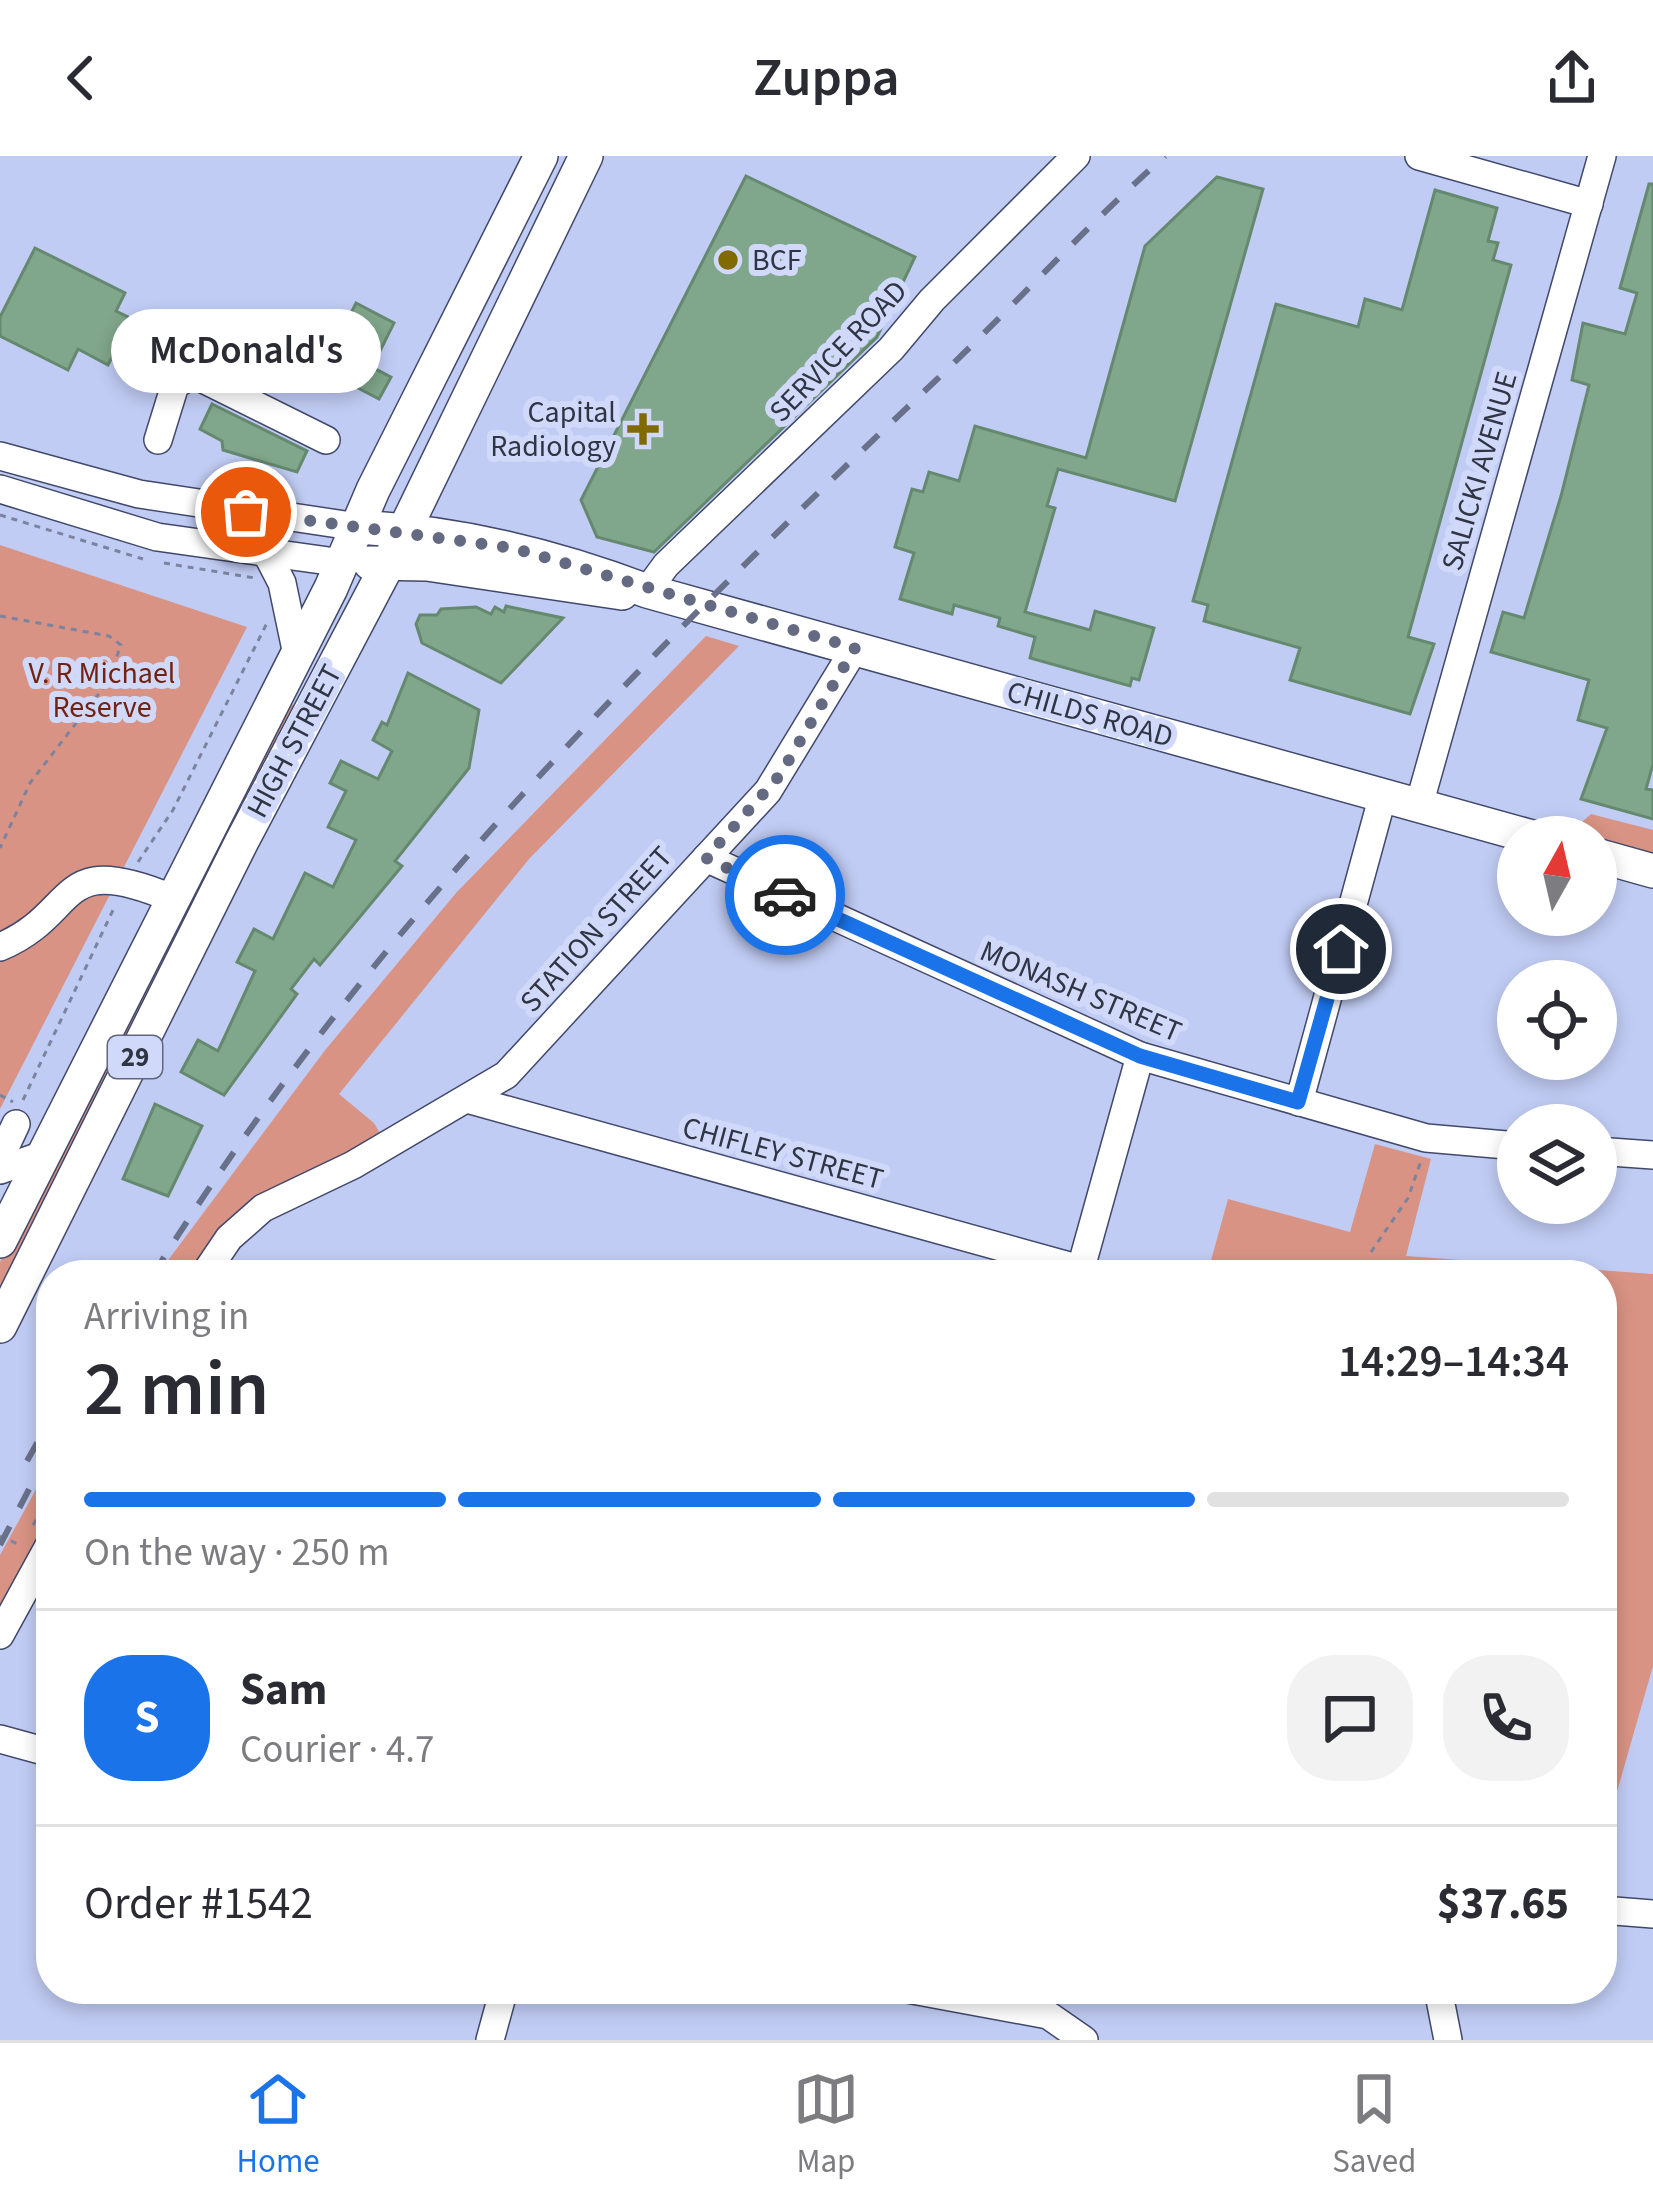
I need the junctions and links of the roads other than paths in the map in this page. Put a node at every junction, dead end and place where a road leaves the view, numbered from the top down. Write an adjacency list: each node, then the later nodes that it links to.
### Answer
1 (541, 156): 13 (main road, HIGH STREET / 29)
2 (586, 156): 14 (main road, HIGH STREET / 29)
3 (1076, 156): 18 (street, SERVICE ROAD)
4 (1419, 156): 6 (street)
5 (1602, 156): 6 (street, SALICKI AVENUE)
6 (1589, 204): 22 (street, SALICKI AVENUE)
7 (326, 440): 8 (street)
8 (164, 441)
9 (0, 456): 10 (street)
10 (91, 482): 12 (street); 13 (street)
11 (0, 490): 12 (street)
12 (113, 526): 15 (street)
13 (358, 527): 14 (main road, CHILDS ROAD); 16 (main road, HIGH STREET / 29)
14 (405, 530): 17 (main road, HIGH STREET / 29); 18 (main road, CHILDS ROAD)
15 (267, 554): 16 (street); 20 (street)
16 (343, 562): 17 (main road, CHILDS ROAD); 20 (main road, HIGH STREET / 29)
17 (389, 562): 18 (main road, CHILDS ROAD); 45 (main road, HIGH STREET / 29)
18 (647, 591): 19 (main road, CHILDS ROAD)
19 (855, 648): 21 (main road, CHILDS ROAD); 24 (street, STATION STREET)
20 (296, 650): 27 (main road, HIGH STREET / 29)
21 (1384, 795): 22 (main road, CHILDS ROAD); 32 (street)
22 (1419, 805): 23 (main road, CHILDS ROAD)
23 (1497, 827)
24 (706, 858): 29 (street, MONASH STREET); 30 (street, STATION STREET)
25 (1617, 861): 26 (main road)
26 (1653, 871)
27 (171, 898): 28 (street); 37 (main road, HIGH STREET / 29)
28 (0, 947)
29 (1140, 1056): 32 (street, MONASH STREET); 44 (street)
30 (520, 1060): 31 (street, STATION STREET); 33 (street)
31 (467, 1100): 33 (street, CHIFLEY STREET); 42 (street, STATION STREET)
32 (1298, 1102): 35 (street, MONASH STREET)
33 (533, 1119): 43 (street, CHIFLEY STREET)
34 (16, 1124): 39 (street)
35 (1497, 1144)
36 (1617, 1152): 38 (street)
37 (43, 1155): 40 (street); 41 (main road, HIGH STREET / 29)
38 (1653, 1155)
39 (0, 1158)
40 (0, 1170)
41 (0, 1241)
42 (223, 1260)
43 (1037, 1260)
44 (1083, 1260)
45 (0, 1326)
46 (36, 1548): 47 (street)
47 (0, 1635)
48 (0, 1739): 49 (street)
49 (36, 1749)
50 (1617, 1911): 51 (street)
51 (1653, 1913)
52 (500, 2004): 55 (street)
53 (992, 2004): 56 (street)
54 (1441, 2004): 57 (street)
55 (490, 2040)
56 (1084, 2040)
57 (1448, 2040)

